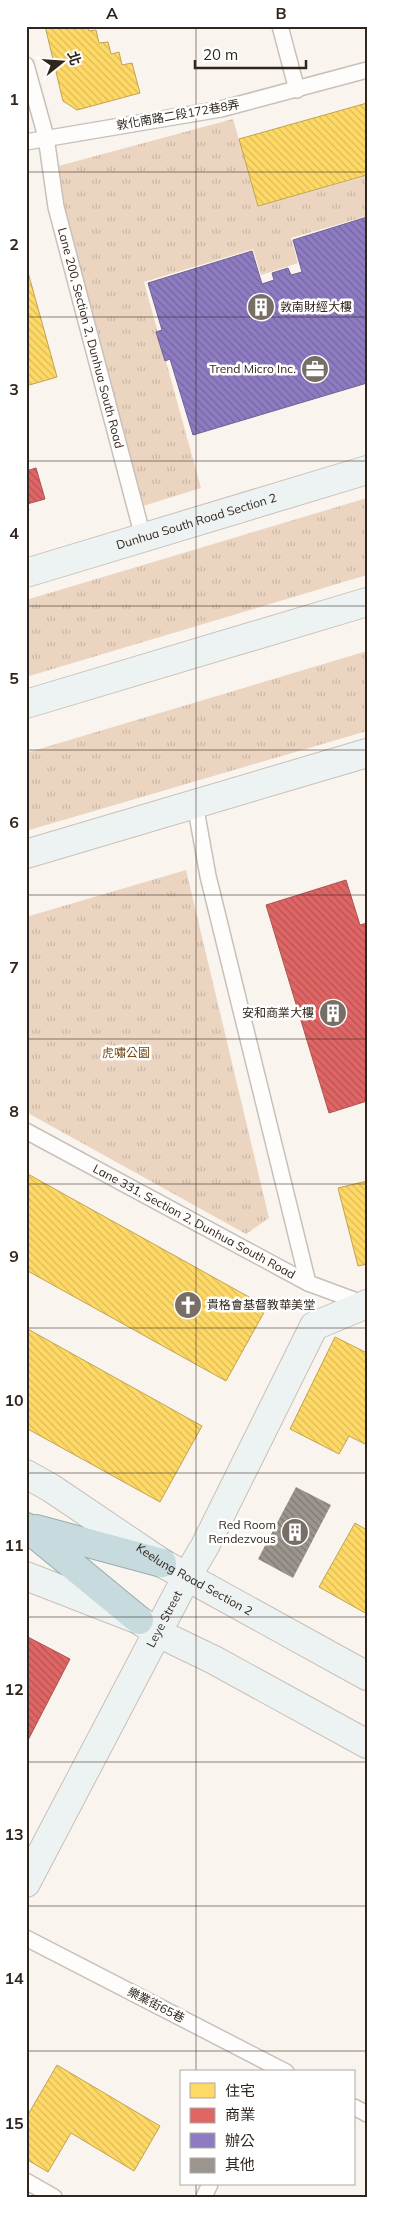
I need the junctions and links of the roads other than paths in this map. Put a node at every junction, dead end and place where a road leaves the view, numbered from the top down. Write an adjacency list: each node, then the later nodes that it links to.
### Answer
1 (280, 26): 4 (lane)
2 (26, 65): 5 (lane, Lane 200, Section 2, Dunhua South Road)
3 (367, 70): 4 (lane, 敦化南路二段172巷8弄)
4 (297, 90): 5 (lane, 敦化南路二段172巷8弄)
5 (46, 137): 6 (lane, 敦化南路二段172巷8弄); 8 (lane, Lane 200, Section 2, Dunhua South Road)
6 (26, 142)
7 (367, 470): 8 (main road, Dunhua South Road Section 2)
8 (143, 537): 9 (main road, Dunhua South Road Section 2)
9 (26, 574)
10 (367, 602): 11 (main road)
11 (26, 704)
12 (367, 753): 13 (main road)
13 (195, 804): 14 (main road); 16 (lane)
14 (26, 854)
15 (26, 1131): 16 (lane, Lane 331, Section 2, Dunhua South Road)
16 (308, 1283): 17 (lane, Lane 331, Section 2, Dunhua South Road)
17 (367, 1304): 22 (main road, Leye Street)
18 (26, 1474): 20 (main road, Keelung Road Section 2)
19 (26, 1527): 20 (highway); 23 (highway)
20 (162, 1563): 22 (main road, Keelung Road Section 2)
21 (26, 1576): 23 (main road)
22 (186, 1578): 23 (main road, Leye Street); 24 (main road, Keelung Road Section 2)
23 (148, 1626): 25 (main road); 26 (main road, Leye Street)
24 (367, 1676)
25 (367, 1744)
26 (26, 1884)
27 (26, 1938): 28 (lane, 樂業街65巷)
28 (282, 2070)
29 (26, 2181): 30 (lane)
30 (54, 2197)

